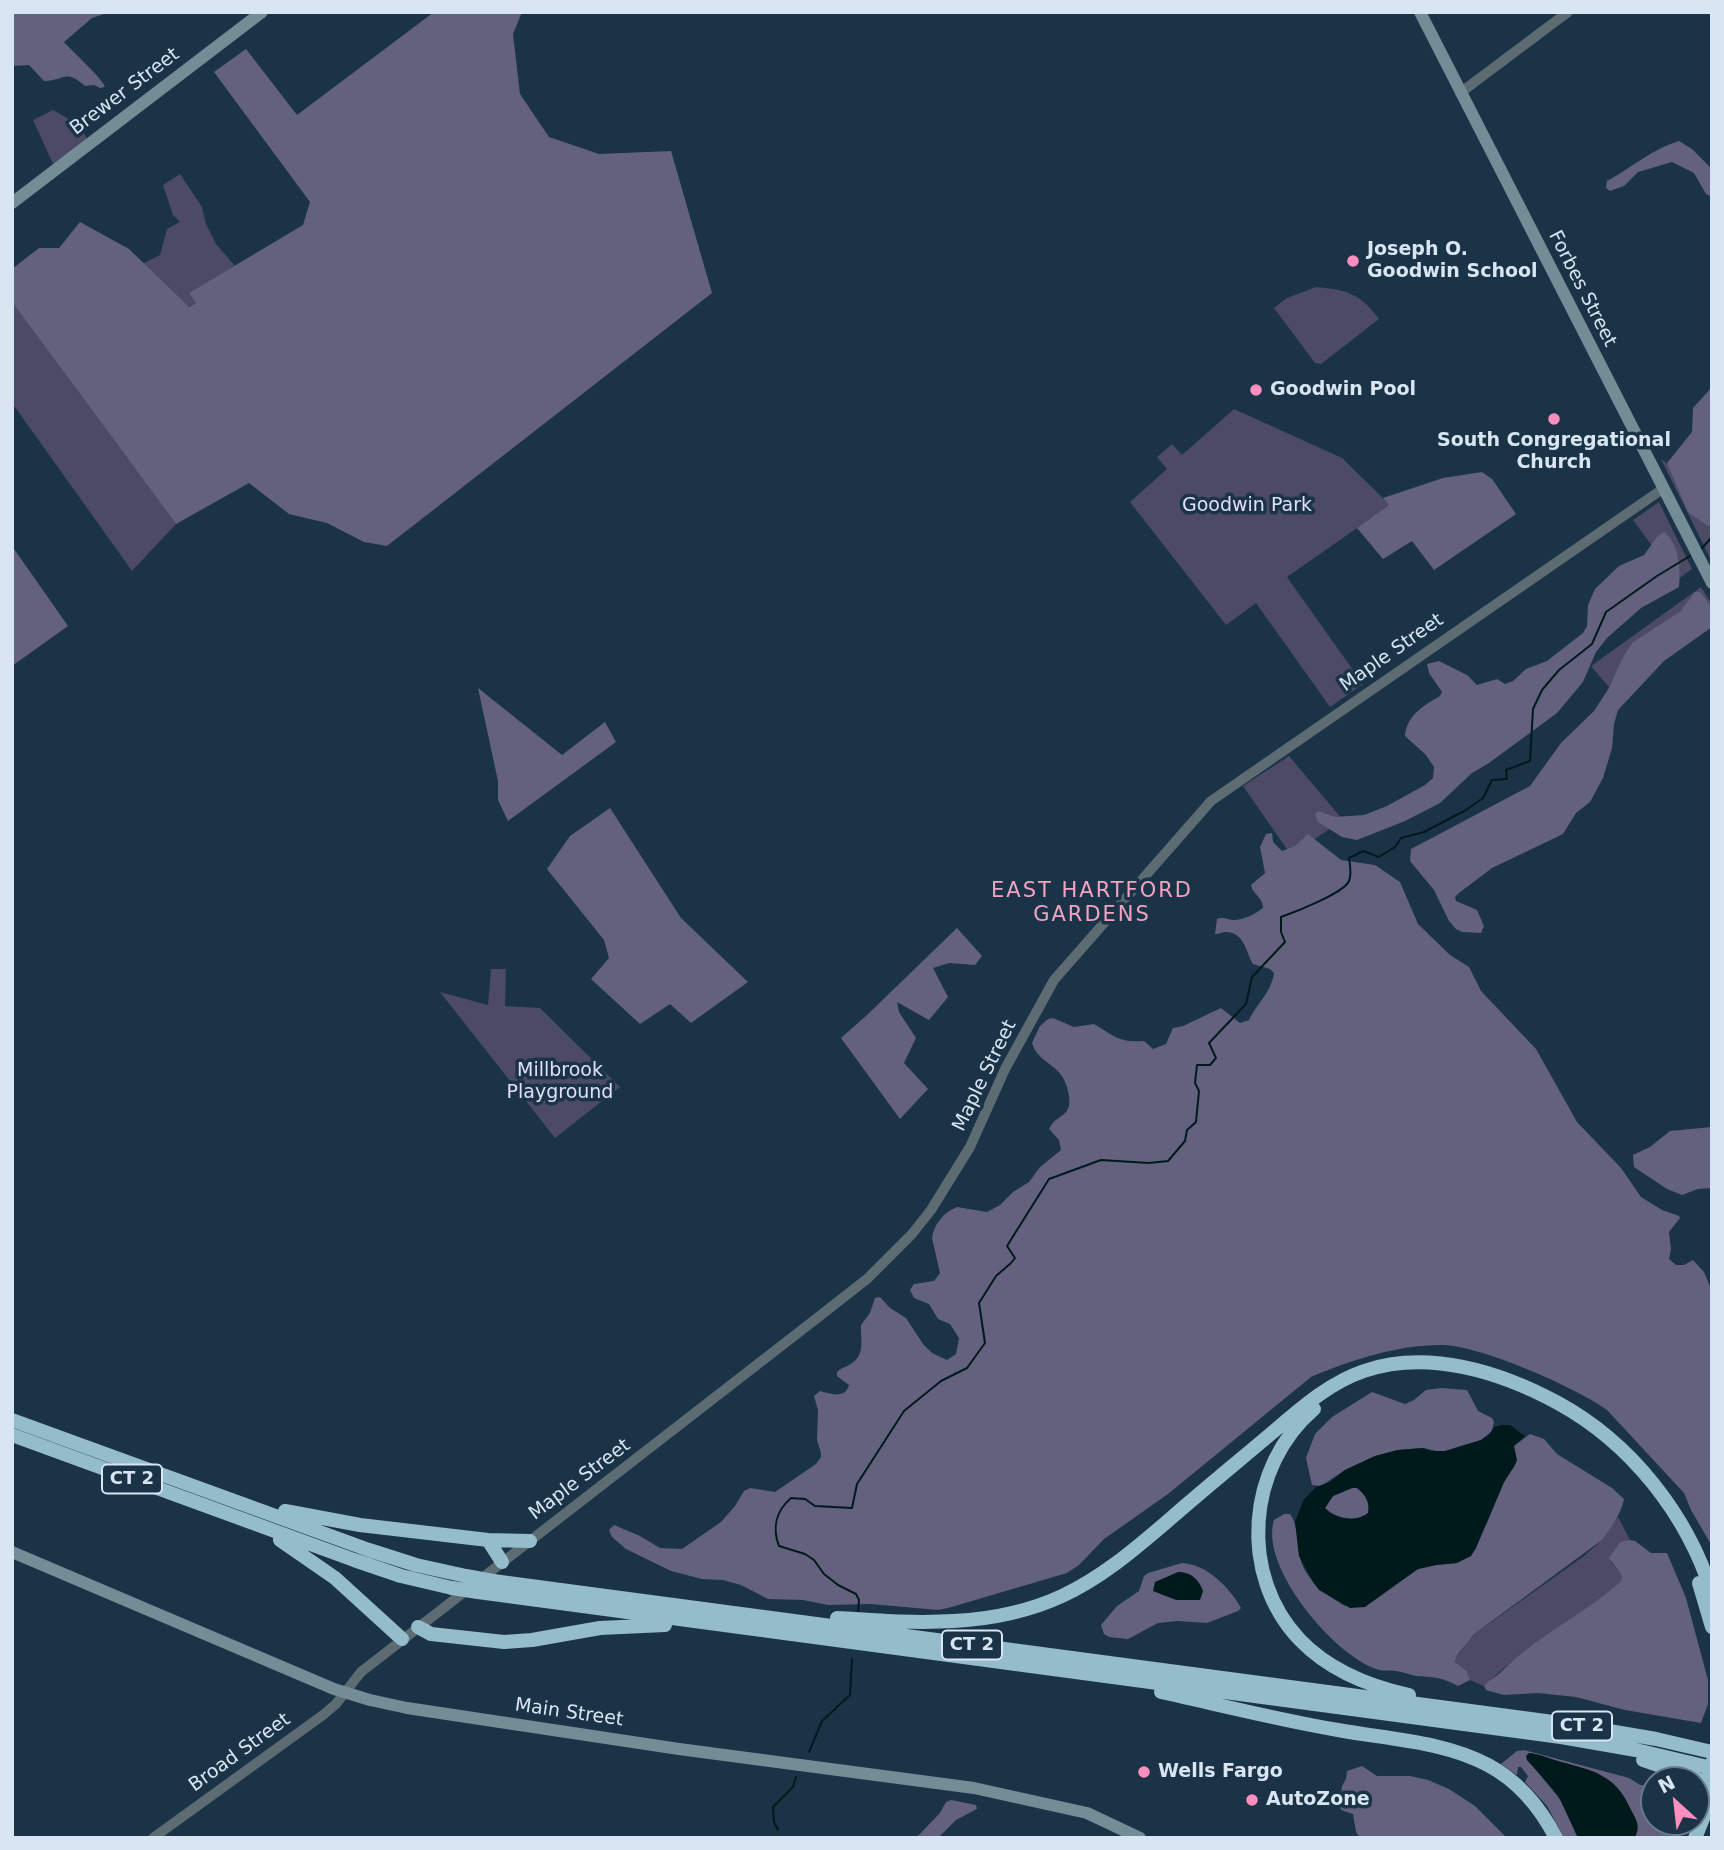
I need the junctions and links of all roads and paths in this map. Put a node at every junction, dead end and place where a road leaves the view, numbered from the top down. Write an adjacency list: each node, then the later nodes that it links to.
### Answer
1 (262, 12): 5 (main road, Brewer Street)
2 (1420, 12): 4 (main road, Forbes Street)
3 (1568, 12): 4 (street)
4 (1460, 93): 6 (main road, Forbes Street)
5 (12, 203)
6 (1664, 488): 7 (main road, Forbes Street); 13 (street, Maple Street)
7 (1712, 583)
8 (12, 1420): 10 (highway, CT 2)
9 (12, 1435): 11 (highway, CT 2)
10 (226, 1498): 12 (highway); 17 (highway, CT 2, bridge)
11 (252, 1523): 18 (highway, CT 2, bridge); 21 (highway)
12 (488, 1540): 13 (highway); 15 (highway)
13 (530, 1541): 15 (street, Maple Street)
14 (12, 1552): 23 (main road, Main Street)
15 (502, 1562): 19 (street, Maple Street)
16 (1712, 1593): 17 (highway)
17 (774, 1618): 24 (highway, CT 2)
18 (731, 1626): 19 (highway); 22 (highway, CT 2)
19 (418, 1627): 21 (street, Maple Street)
20 (1712, 1627): 24 (highway)
21 (402, 1639): 23 (street, Maple Street)
22 (1106, 1676): 25 (highway, CT 2); 31 (highway)
23 (344, 1693): 29 (street, Broad Street); 30 (main road, Main Street)
24 (1450, 1708): 26 (highway, CT 2)
25 (1561, 1737): 27 (highway, CT 2); 28 (highway)
26 (1712, 1752)
27 (1712, 1766)
28 (1712, 1784)
29 (153, 1838)
30 (1140, 1838)
31 (1556, 1838)

